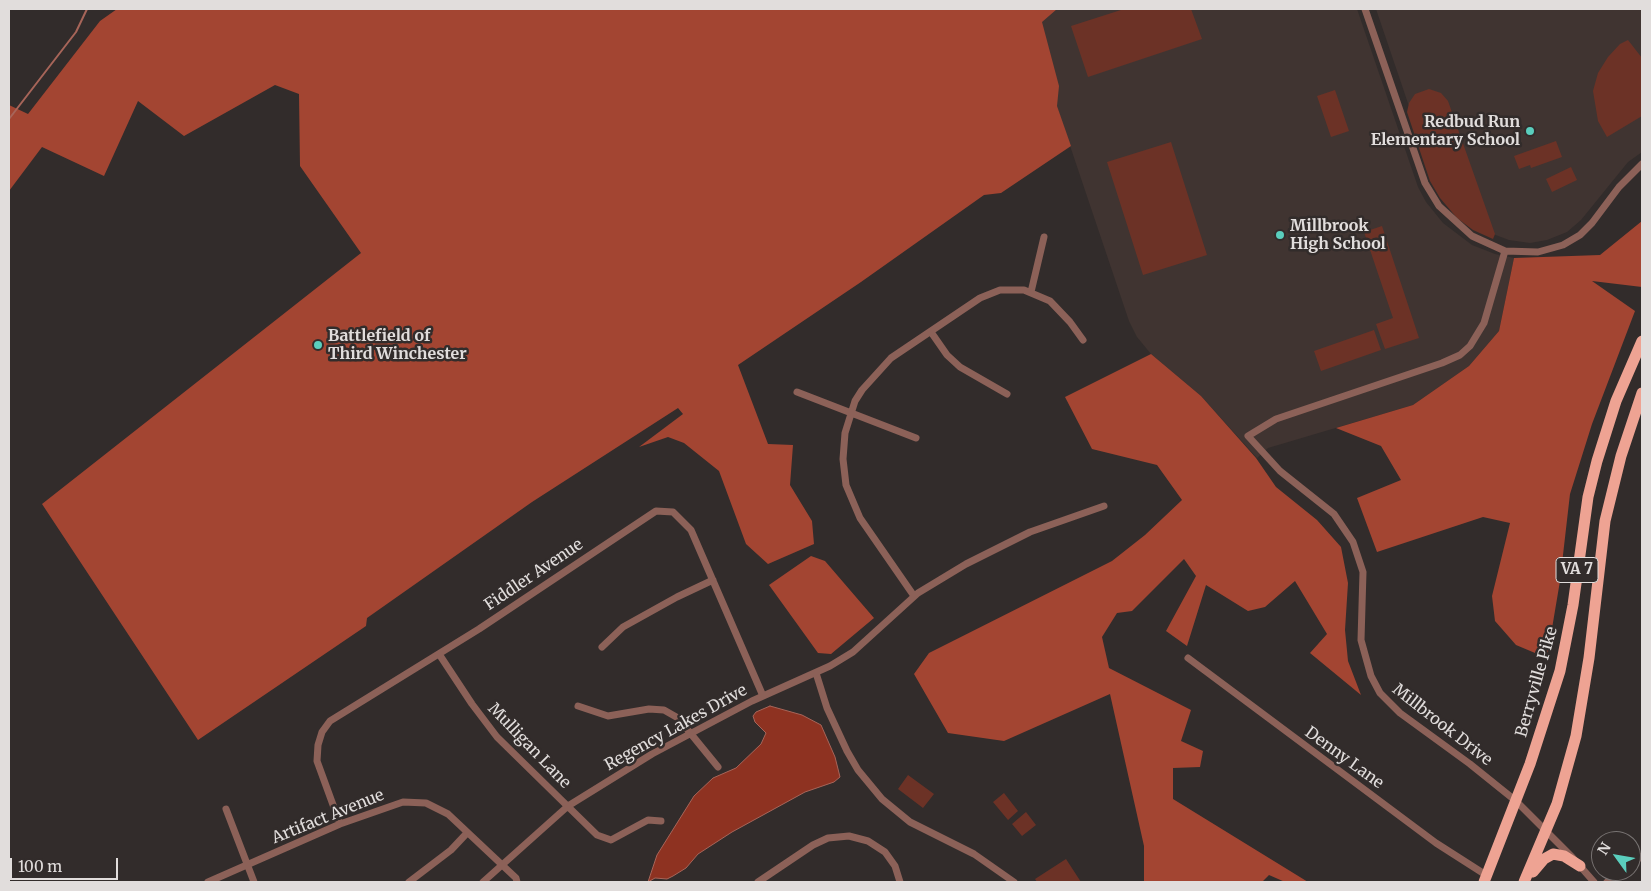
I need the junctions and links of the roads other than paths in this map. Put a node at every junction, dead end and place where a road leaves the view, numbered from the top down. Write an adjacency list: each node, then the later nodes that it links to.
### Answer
1 (1365, 9): 4 (street)
2 (1642, 164): 4 (street)
3 (1044, 237): 5 (street)
4 (1504, 251): 25 (street, Millbrook Drive)
5 (1031, 292): 6 (street); 7 (street)
6 (931, 332): 11 (street); 12 (street)
7 (1083, 340)
8 (1642, 341): 25 (highway, Berryville Pike / VA 7)
9 (797, 392): 12 (street)
10 (1642, 393): 30 (highway, VA 7)
11 (1007, 394)
12 (851, 413): 13 (street); 16 (street)
13 (916, 438)
14 (1104, 506): 16 (street, Regency Lakes Drive)
15 (713, 580): 17 (street); 18 (street, Fiddler Avenue); 21 (street, Fiddler Avenue)
16 (914, 596): 20 (street, Regency Lakes Drive)
17 (602, 647)
18 (439, 654): 26 (street, Mulligan Lane); 29 (street, Fiddler Avenue)
19 (1188, 658): 35 (street, Denny Lane)
20 (816, 673): 21 (street, Regency Lakes Drive); 43 (street)
21 (763, 696): 23 (street, Regency Lakes Drive)
22 (578, 706): 23 (street)
23 (691, 732): 24 (street); 26 (street, Regency Lakes Drive)
24 (718, 767)
25 (1516, 801): 30 (street, Millbrook Drive); 35 (highway, Berryville Pike / VA 7)
26 (568, 806): 28 (street, Mulligan Lane); 33 (street, Regency Lakes Drive)
27 (226, 810): 32 (street)
28 (661, 821)
29 (340, 824): 31 (street, Artifact Avenue); 32 (street, Artifact Avenue)
30 (1546, 831): 34 (street, Millbrook Drive); 44 (highway, VA 7)
31 (467, 833): 33 (street, Artifact Avenue); 38 (street)
32 (246, 866): 36 (street, Artifact Avenue); 37 (street)
33 (502, 866): 39 (street, Regency Lakes Drive); 40 (street, Artifact Avenue)
34 (1580, 866): 44 (highway); 45 (street, Millbrook Drive)
35 (1485, 879)
36 (208, 882)
37 (254, 882)
38 (409, 882)
39 (483, 882)
40 (517, 882)
41 (758, 882): 42 (street)
42 (900, 882)
43 (1014, 882)
44 (1525, 882)
45 (1594, 882)

